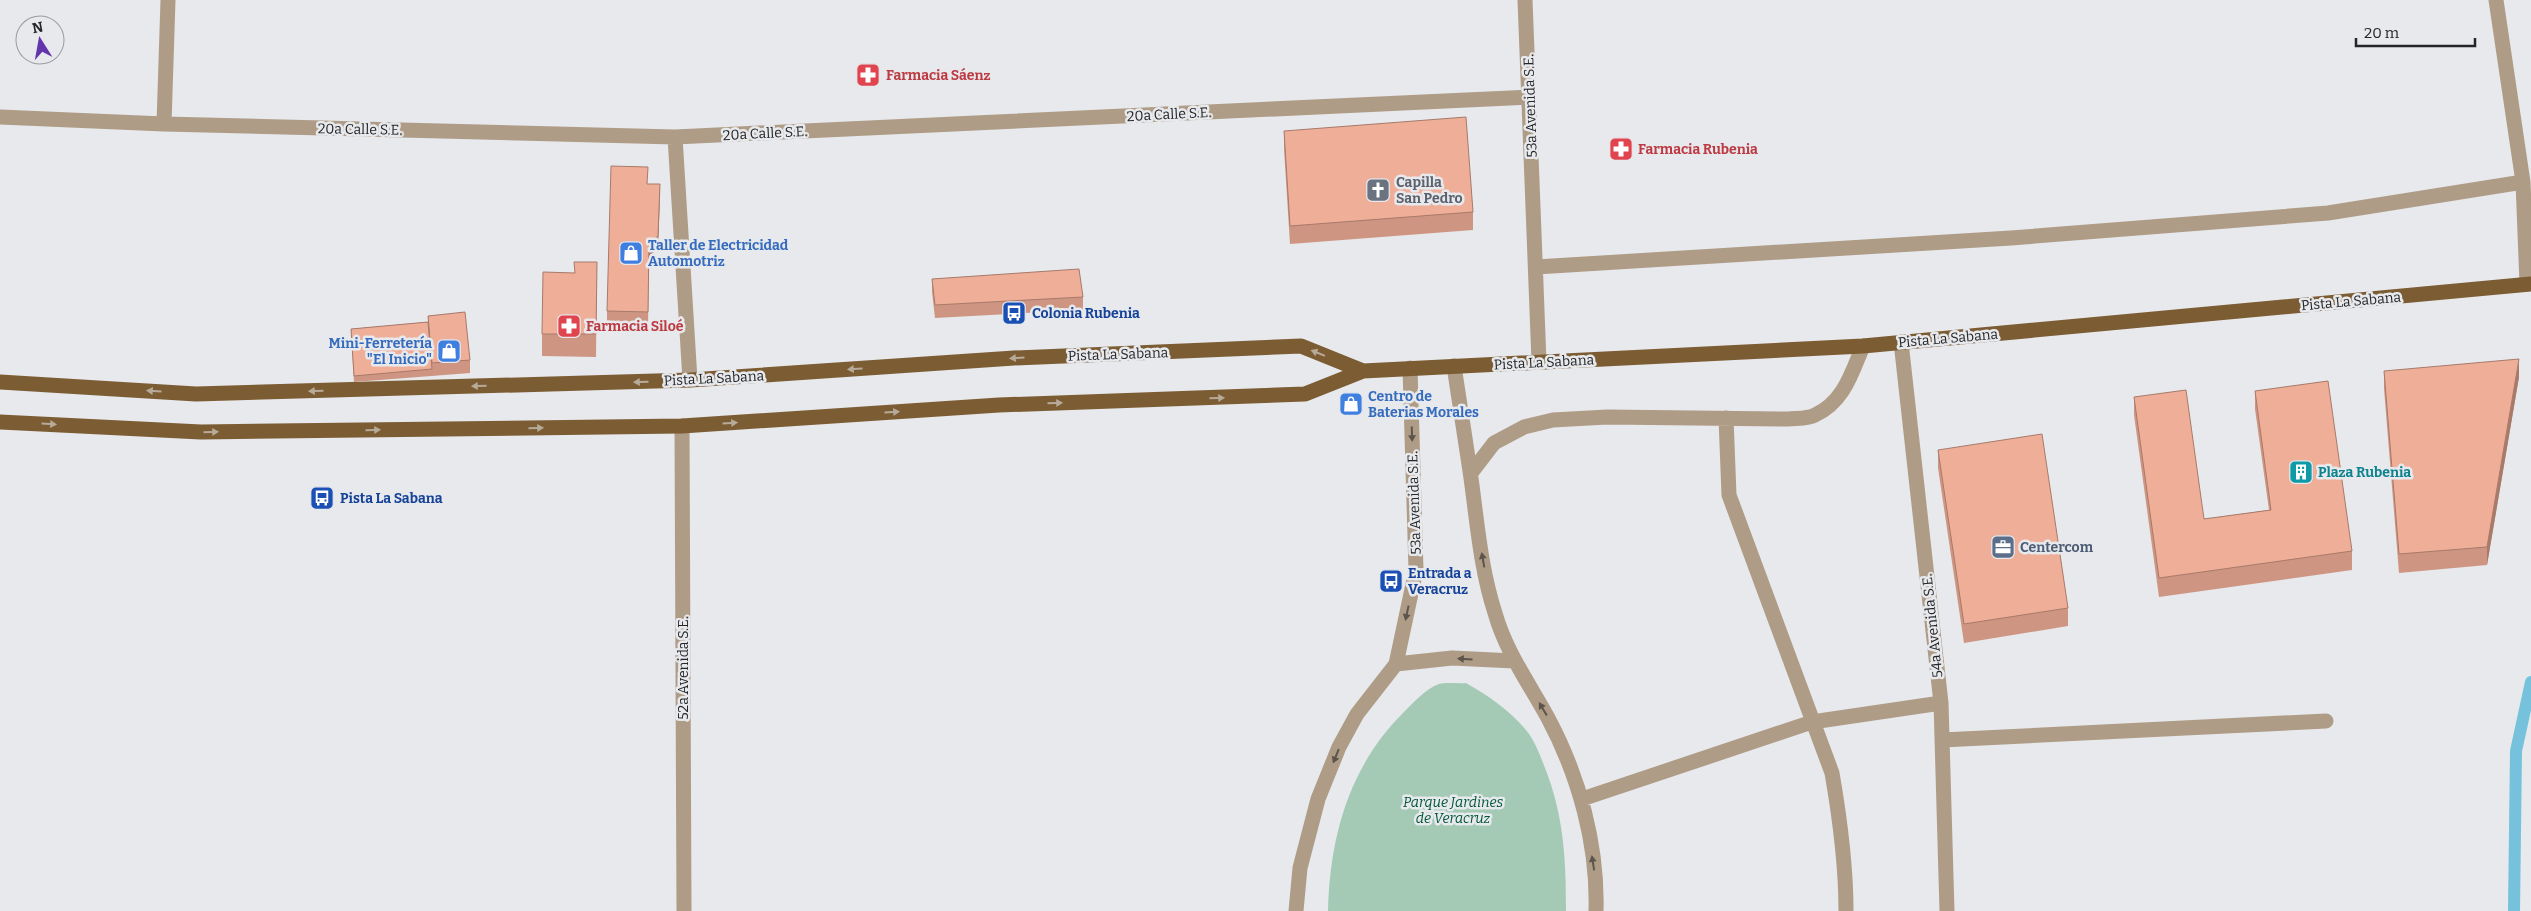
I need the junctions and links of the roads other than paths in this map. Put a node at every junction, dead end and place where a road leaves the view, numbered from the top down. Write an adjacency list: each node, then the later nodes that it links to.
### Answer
1 (168, 0): 6 (street)
2 (1526, 0): 4 (street, 53a Avenida S.E.)
3 (2496, 0): 8 (street)
4 (1529, 97): 7 (street, 20a Calle S.E.); 9 (street, 53a Avenida S.E.)
5 (0, 117): 6 (street, 20a Calle S.E.)
6 (164, 124): 7 (street, 20a Calle S.E.)
7 (675, 137): 17 (street)
8 (2523, 182): 9 (street); 10 (street)
9 (1536, 267): 13 (street, 53a Avenida S.E.)
10 (2529, 284): 11 (main road, Pista La Sabana)
11 (1901, 342): 12 (main road, Pista La Sabana); 25 (street, 54a Avenida S.E.)
12 (1863, 346): 13 (main road, Pista La Sabana); 19 (street)
13 (1539, 362): 14 (main road, Pista La Sabana)
14 (1454, 366): 15 (main road, Pista La Sabana); 22 (street)
15 (1410, 368): 16 (main road, Pista La Sabana); 24 (street, 53a Avenida S.E., one-way to 24)
16 (1363, 371): 17 (main road, Pista La Sabana, one-way to 17); 21 (main road, Pista La Sabana, one-way to 16)
17 (690, 380): 18 (main road, Pista La Sabana, one-way to 18)
18 (0, 382)
19 (1726, 418): 22 (street); 27 (street)
20 (0, 422): 21 (main road, Pista La Sabana, one-way to 21)
21 (682, 426): 30 (street, 52a Avenida S.E.)
22 (1471, 473): 23 (street, one-way to 22)
23 (1514, 661): 24 (street, one-way to 24); 29 (street, one-way to 23)
24 (1396, 664): 31 (street, 53a Avenida S.E., one-way to 31)
25 (1941, 703): 27 (street); 28 (street, 54a Avenida S.E.)
26 (2326, 721): 28 (street)
27 (1812, 722): 29 (street); 33 (street)
28 (1942, 740): 34 (street, 54a Avenida S.E.)
29 (1582, 798): 32 (street, one-way to 29)
30 (684, 911)
31 (1296, 911)
32 (1596, 911)
33 (1846, 911)
34 (1947, 911)

